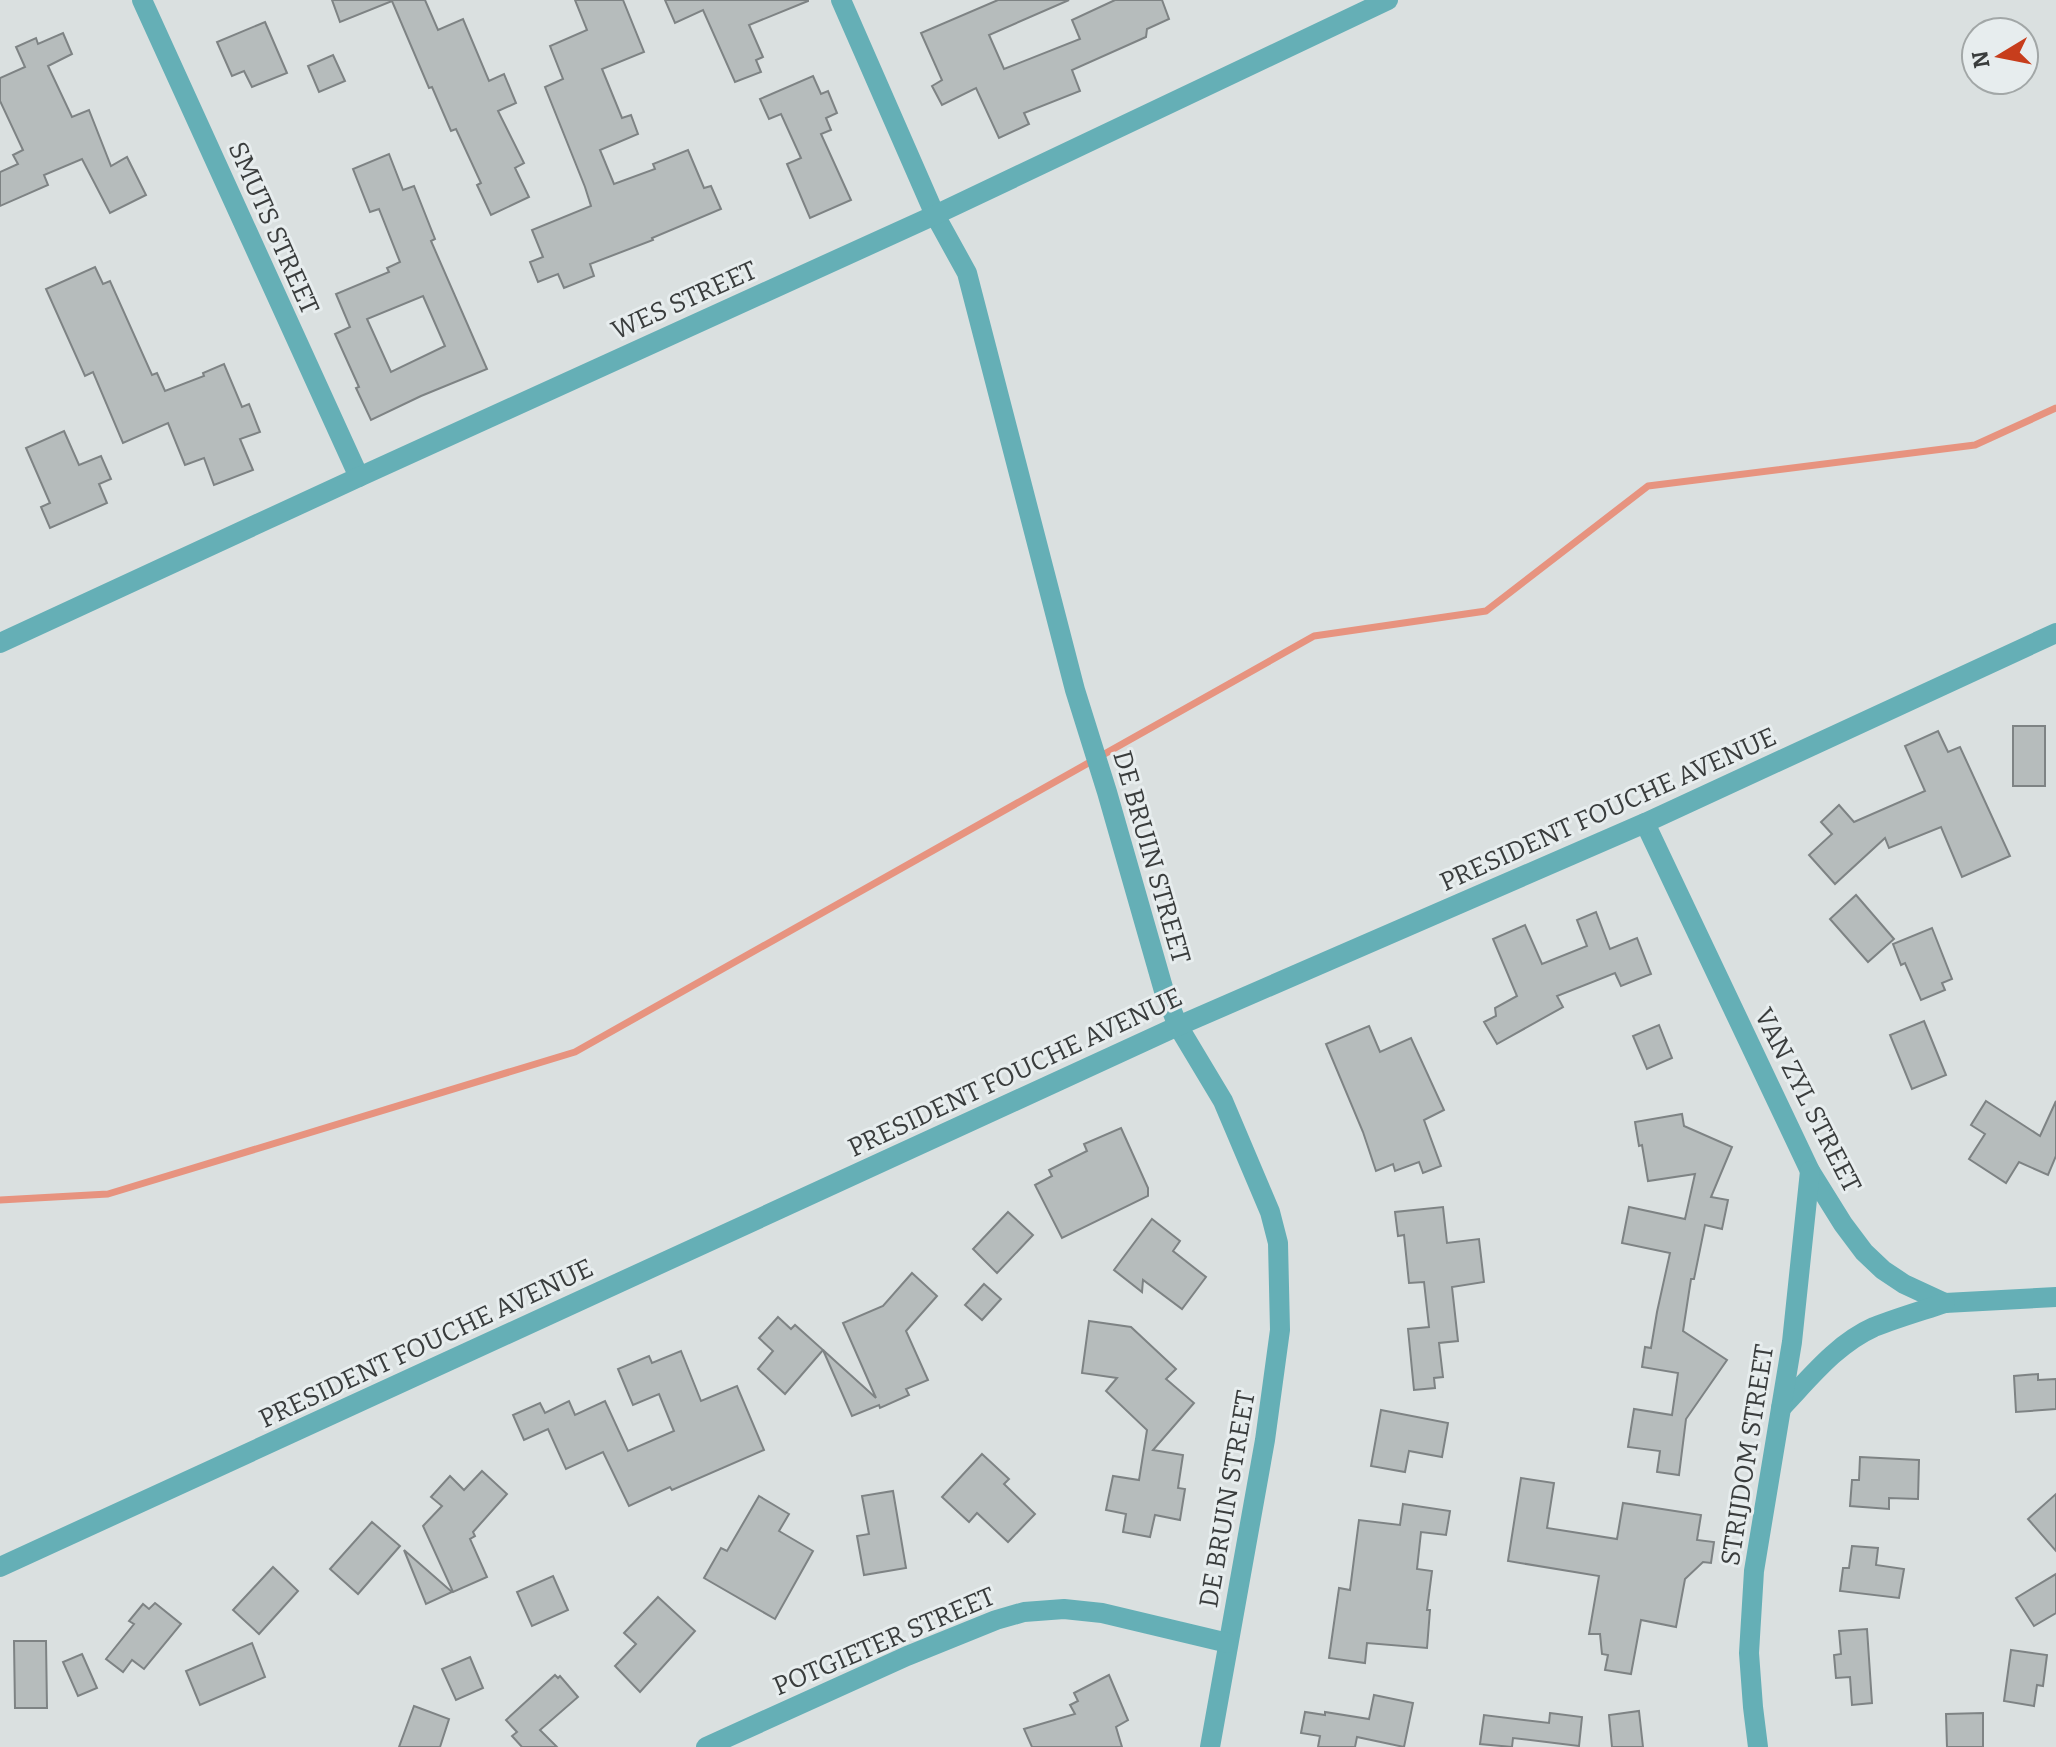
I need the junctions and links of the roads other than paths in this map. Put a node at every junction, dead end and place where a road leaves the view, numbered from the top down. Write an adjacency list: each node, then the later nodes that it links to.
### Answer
1 (142, 0): 5 (street, SMUTS STREET)
2 (841, 0): 4 (street, DE BRUIN STREET)
3 (1388, 0): 4 (street, WES STREET)
4 (935, 215): 5 (street, WES STREET); 9 (street, DE BRUIN STREET)
5 (359, 477): 7 (street, WES STREET)
6 (2056, 633): 8 (street, PRESIDENT FOUCHE AVENUE)
7 (0, 643)
8 (1645, 823): 9 (street, PRESIDENT FOUCHE AVENUE); 10 (street, VAN ZYL STREET)
9 (1178, 1026): 14 (street, PRESIDENT FOUCHE AVENUE); 15 (street, DE BRUIN STREET)
10 (1810, 1171): 12 (street, VAN ZYL STREET); 13 (street, STRIJDOM STREET)
11 (2056, 1297): 12 (street, VAN ZYL STREET)
12 (1945, 1303): 13 (street)
13 (1781, 1408): 18 (street, STRIJDOM STREET)
14 (0, 1567)
15 (1228, 1643): 16 (street, POTGIETER STREET); 17 (street, DE BRUIN STREET)
16 (706, 1747)
17 (1210, 1747)
18 (1758, 1747)

